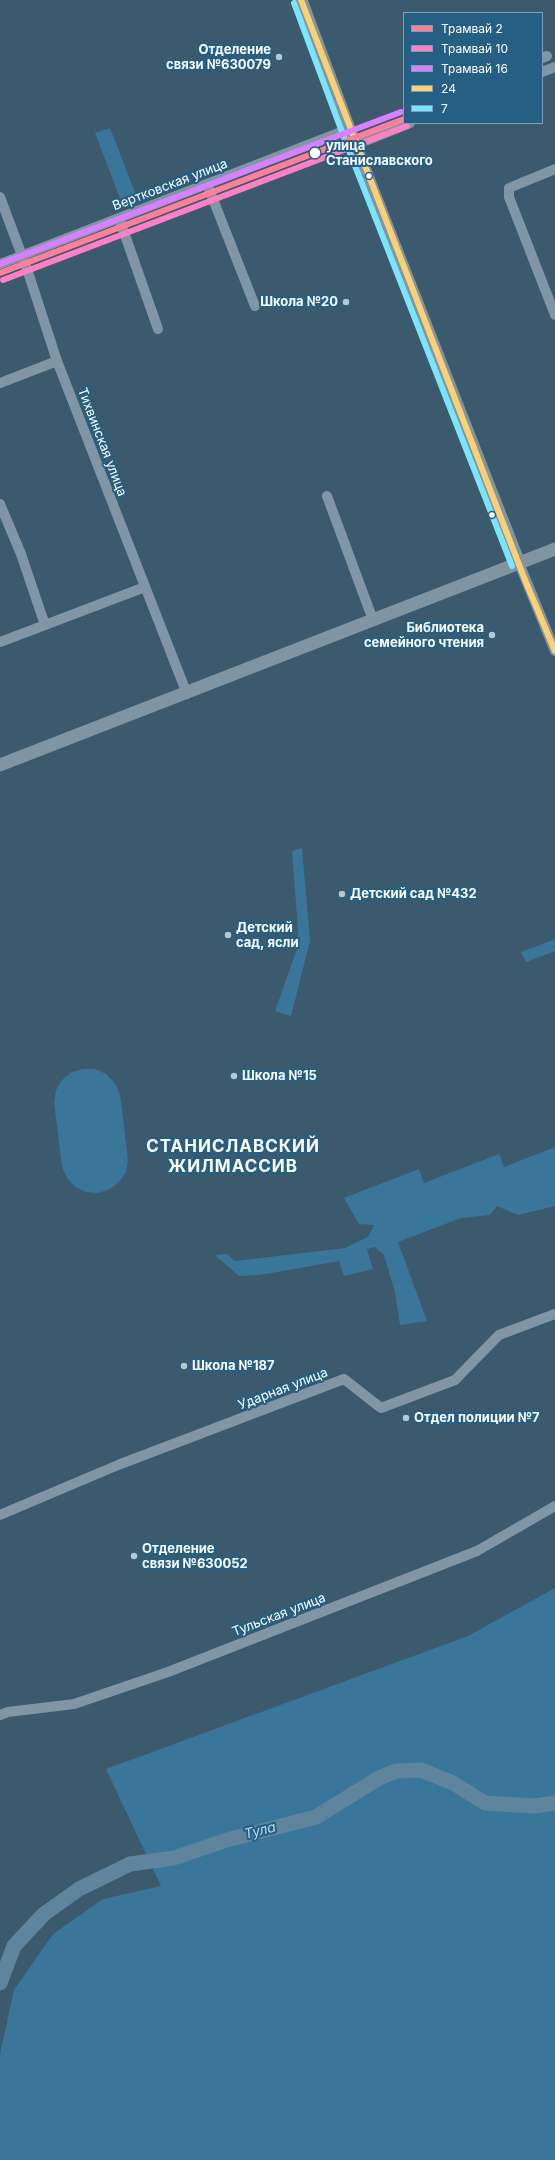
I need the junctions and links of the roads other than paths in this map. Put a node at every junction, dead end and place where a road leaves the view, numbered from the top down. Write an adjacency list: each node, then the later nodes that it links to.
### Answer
1 (300, 0): 5 (main road)
2 (555, 67): 3 (street)
3 (543, 72)
4 (407, 124): 6 (street)
5 (349, 129): 6 (main road); 8 (street, Вертковская улица)
6 (355, 144): 22 (main road)
7 (555, 169): 13 (street)
8 (207, 184): 10 (street, Вертковская улица); 14 (street)
9 (0, 197): 11 (street, Тихвинская улица)
10 (119, 218): 11 (street, Вертковская улица); 16 (street)
11 (22, 256): 12 (street, Вертковская улица); 17 (street, Тихвинская улица)
12 (0, 264)
13 (552, 299): 15 (street)
14 (255, 306)
15 (555, 315)
16 (158, 329)
17 (57, 361): 18 (street); 23 (street, Тихвинская улица)
18 (0, 383)
19 (327, 496): 24 (street)
20 (0, 504): 25 (street)
21 (555, 549): 22 (main road)
22 (518, 563): 24 (main road); 27 (street)
23 (145, 586): 25 (street); 28 (street, Тихвинская улица)
24 (373, 620): 28 (main road)
25 (45, 625): 26 (street)
26 (0, 642)
27 (555, 651)
28 (187, 694): 29 (main road)
29 (0, 765)
30 (555, 1314): 32 (street, Ударная улица)
31 (555, 1506): 33 (street, Тульская улица)
32 (0, 1515)
33 (3, 1711)

